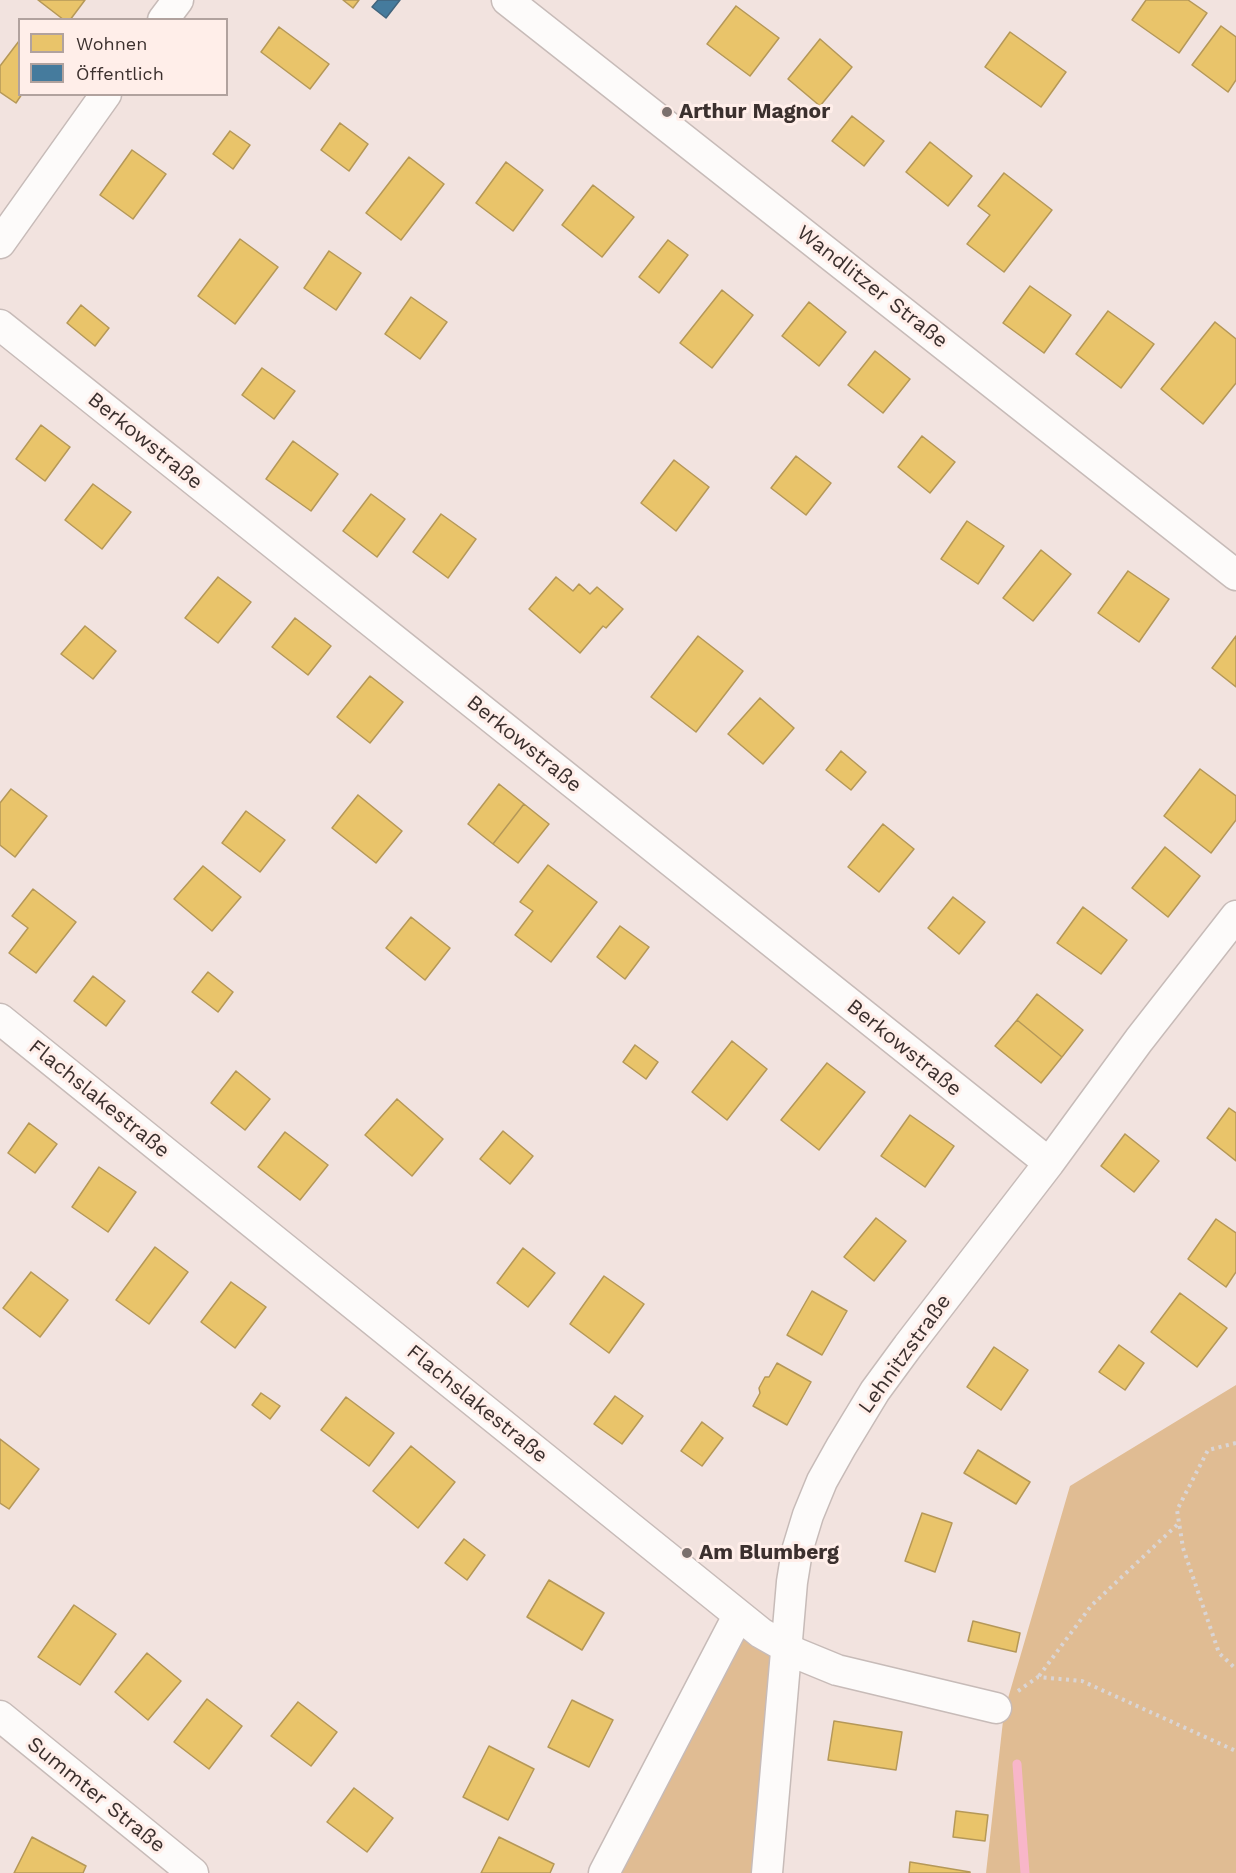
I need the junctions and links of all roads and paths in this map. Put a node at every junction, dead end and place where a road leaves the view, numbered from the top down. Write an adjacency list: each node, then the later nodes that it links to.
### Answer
1 (178, 0): 3 (street)
2 (507, 0): 7 (street, Wandlitzer Straße)
3 (164, 18)
4 (105, 96): 5 (street)
5 (0, 243)
6 (0, 325): 10 (street, Berkowstraße)
7 (1236, 575)
8 (1236, 916): 10 (street, Lehnitzstraße)
9 (0, 1019): 13 (street, Flachslakestraße)
10 (1049, 1163): 14 (street, Lehnitzstraße)
11 (1236, 1443): 12 (path)
12 (1179, 1523): 15 (path); 16 (path)
13 (738, 1616): 14 (street, Flachslakestraße); 21 (street)
14 (786, 1648): 17 (street, Flachslakestraße); 22 (street, Lehnitzstraße)
15 (1236, 1669)
16 (1038, 1677): 17 (path); 19 (path)
17 (996, 1708)
18 (0, 1716): 20 (street, Summter Straße)
19 (1236, 1751)
20 (193, 1873)
21 (604, 1873)
22 (767, 1873)

